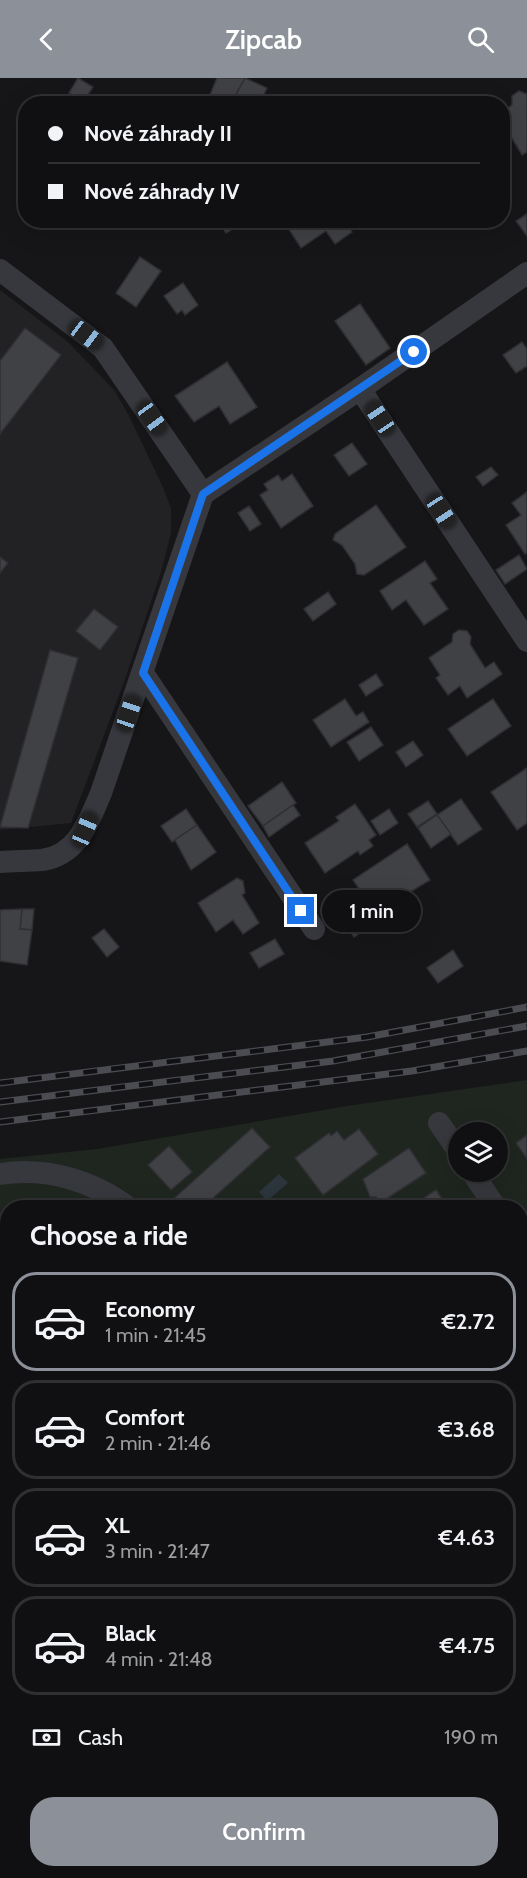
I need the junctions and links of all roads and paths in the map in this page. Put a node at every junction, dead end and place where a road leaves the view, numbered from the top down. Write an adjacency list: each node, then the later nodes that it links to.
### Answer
1 (0, 270): 4 (street)
2 (527, 273): 3 (street)
3 (360, 389): 4 (street); 5 (street)
4 (203, 494): 6 (street)
5 (527, 641)
6 (143, 673): 7 (street); 8 (street)
7 (0, 862)
8 (314, 929)
9 (439, 1123): 10 (street)
10 (448, 1136)
11 (0, 1174): 13 (street)
12 (479, 1182): 14 (street)
13 (117, 1200)
14 (491, 1200)

